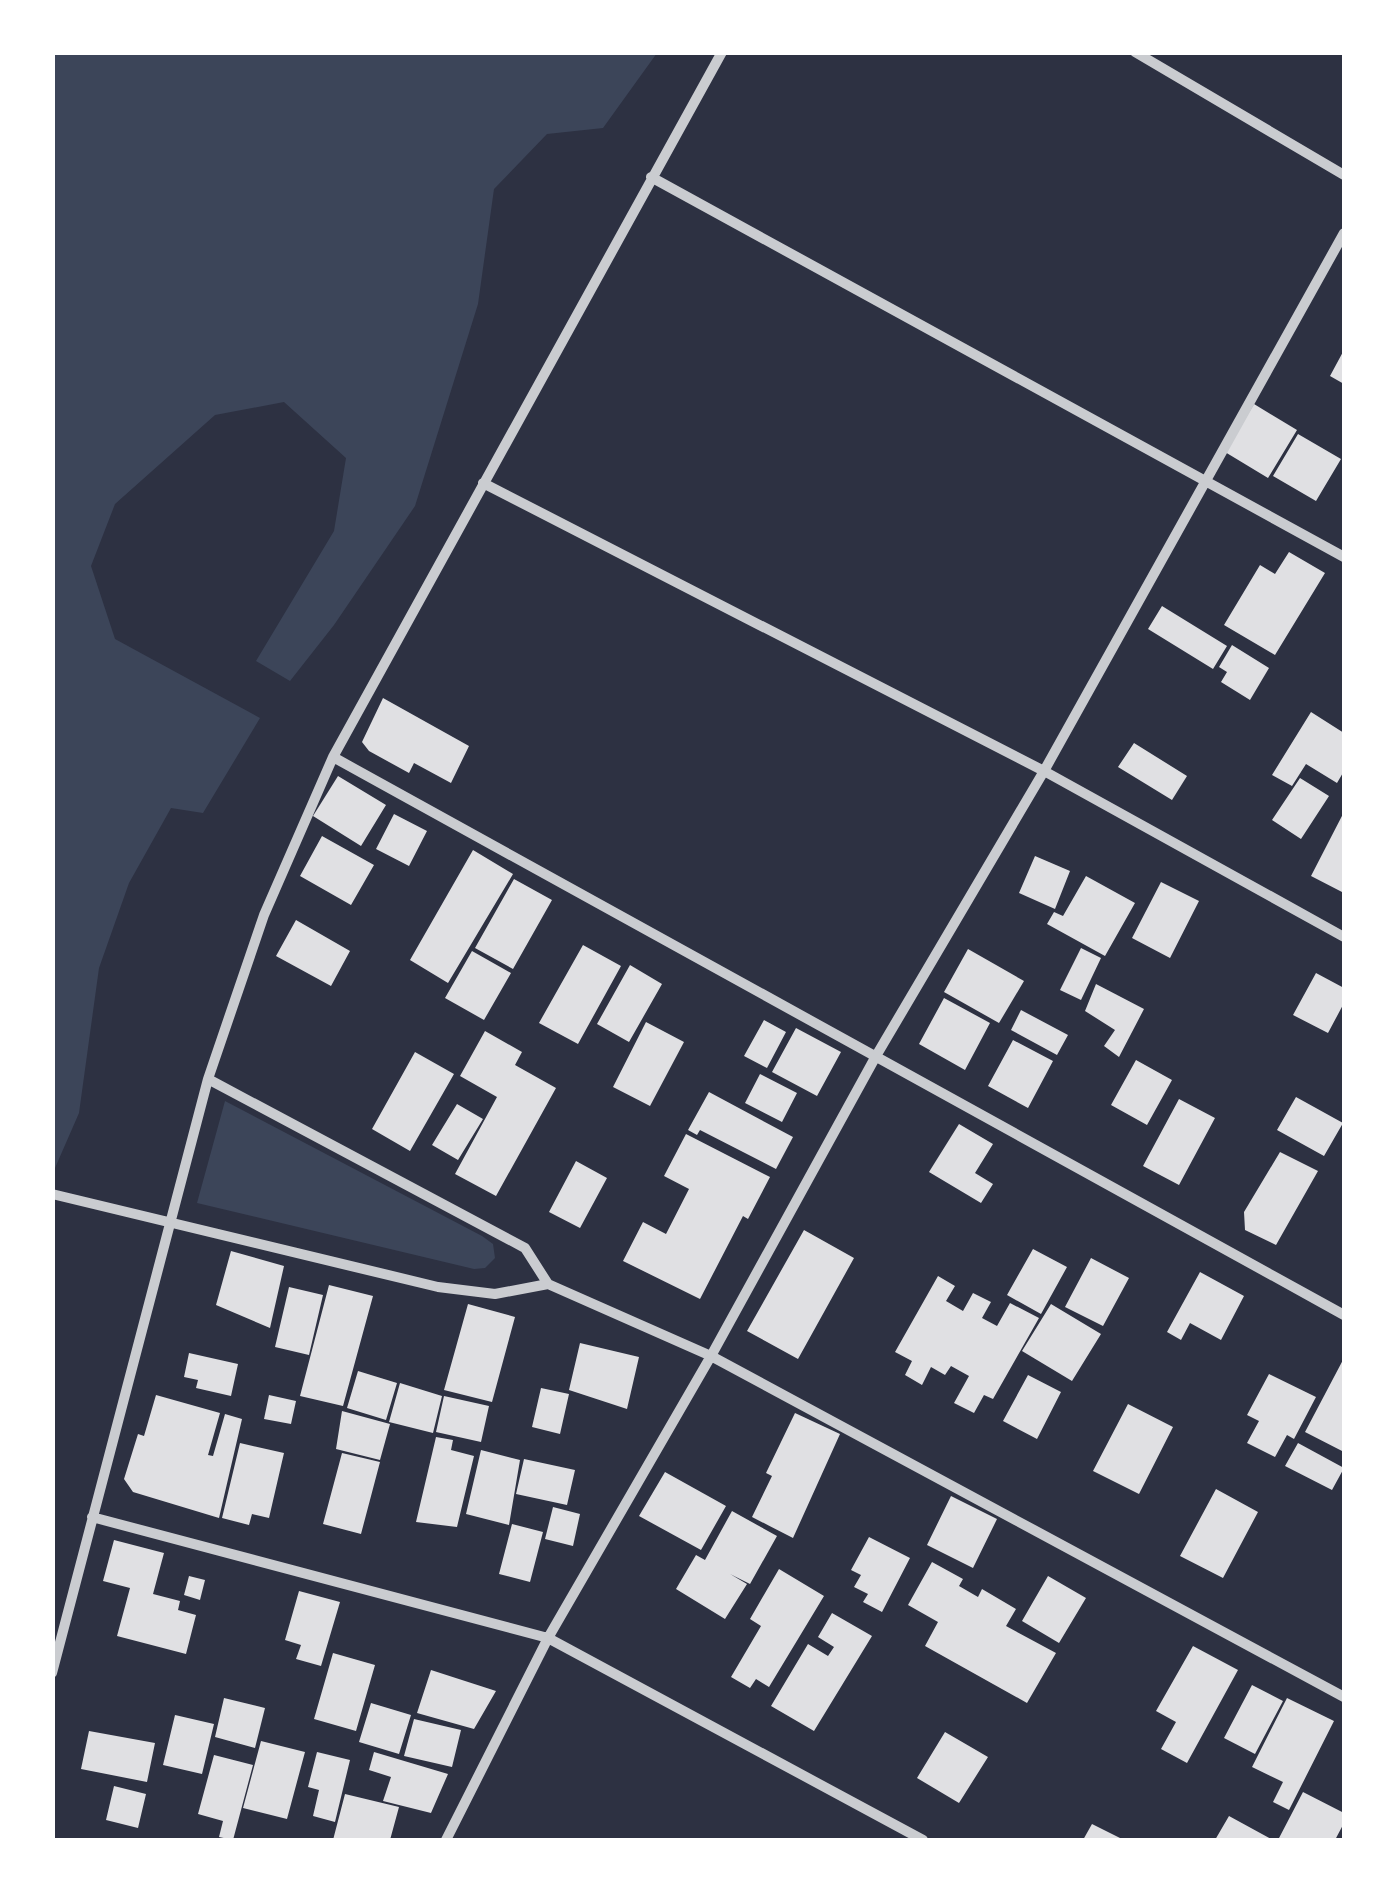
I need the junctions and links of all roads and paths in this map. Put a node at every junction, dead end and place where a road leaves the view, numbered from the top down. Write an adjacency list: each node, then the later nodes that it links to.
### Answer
1 (722, 52): 4 (street)
2 (1136, 52): 3 (street)
3 (1344, 174)
4 (650, 177): 6 (street); 7 (street)
5 (1344, 234): 6 (street)
6 (1206, 480): 8 (street); 10 (street)
7 (483, 482): 9 (street); 10 (street)
8 (1344, 556)
9 (333, 757): 12 (street); 13 (street)
10 (1044, 771): 11 (street); 12 (street)
11 (1344, 938)
12 (876, 1056): 17 (street); 18 (street)
13 (208, 1079): 15 (street); 16 (street)
14 (52, 1194): 15 (street)
15 (168, 1223): 16 (street); 19 (street)
16 (548, 1284): 18 (street)
17 (1344, 1315)
18 (710, 1356): 20 (street); 22 (street)
19 (92, 1517): 20 (street); 21 (street)
20 (548, 1638): 23 (street); 24 (street)
21 (52, 1672)
22 (1344, 1697)
23 (446, 1840)
24 (923, 1840)

